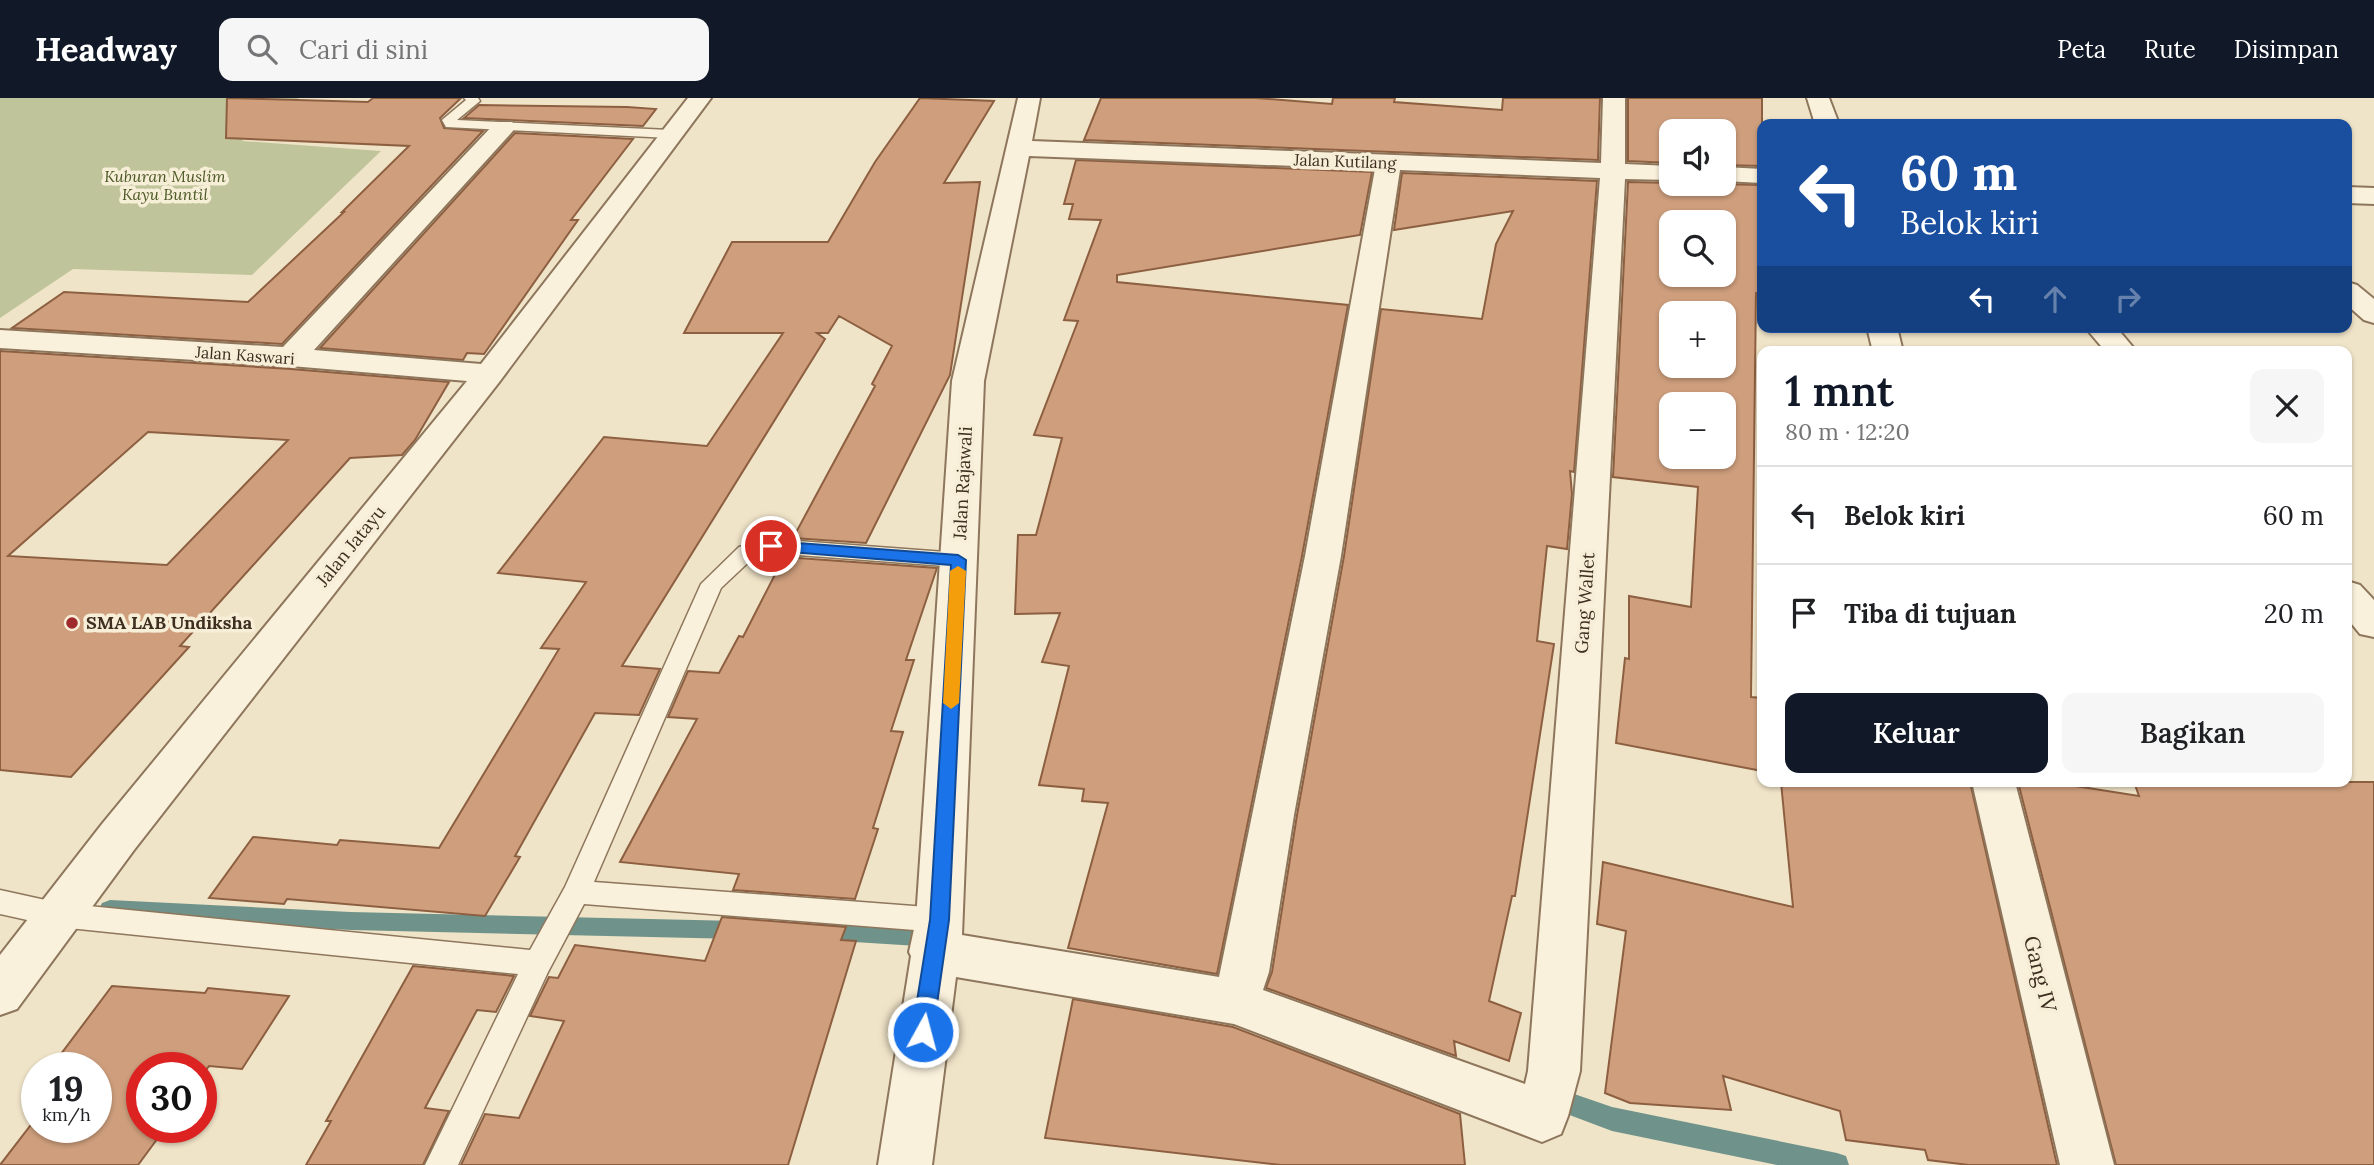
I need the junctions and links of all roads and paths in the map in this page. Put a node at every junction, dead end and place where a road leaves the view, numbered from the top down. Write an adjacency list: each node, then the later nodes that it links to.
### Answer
1 (471, 98): 7 (lane)
2 (700, 98): 8 (street, Jalan Jatayu)
3 (1029, 98): 9 (street, Jalan Rajawali)
4 (1614, 98): 11 (street, Gang Wallet)
5 (1818, 98): 6 (street)
6 (1825, 119)
7 (504, 127): 8 (lane); 20 (street)
8 (670, 134): 21 (street, Jalan Jatayu)
9 (1019, 148): 10 (street, Jalan Kutilang); 22 (street, Jalan Rajawali)
10 (1389, 162): 11 (street, Jalan Kutilang); 31 (street)
11 (1614, 171): 12 (street, Jalan Kutilang); 31 (street, Gang Wallet)
12 (1659, 173)
13 (1736, 175): 14 (street)
14 (1757, 176)
15 (2352, 195): 16 (street)
16 (2374, 196)
17 (2352, 295): 18 (street)
18 (2374, 314)
19 (0, 340): 20 (street, Jalan Kaswari)
20 (291, 357): 21 (street, Jalan Kaswari)
21 (489, 374): 28 (street, Jalan Jatayu)
22 (958, 560): 26 (lane); 29 (street, Jalan Rajawali)
23 (2352, 600): 24 (street)
24 (2374, 624)
25 (1994, 787): 35 (street, Gang IV)
26 (571, 901): 29 (lane); 30 (lane)
27 (0, 902): 28 (lane)
28 (59, 915): 30 (lane); 32 (street, Jalan Jatayu)
29 (937, 936): 31 (street); 34 (street, Jalan Rajawali)
30 (539, 961): 33 (lane)
31 (1239, 989)
32 (0, 993)
33 (441, 1165)
34 (905, 1165)
35 (2087, 1165)

